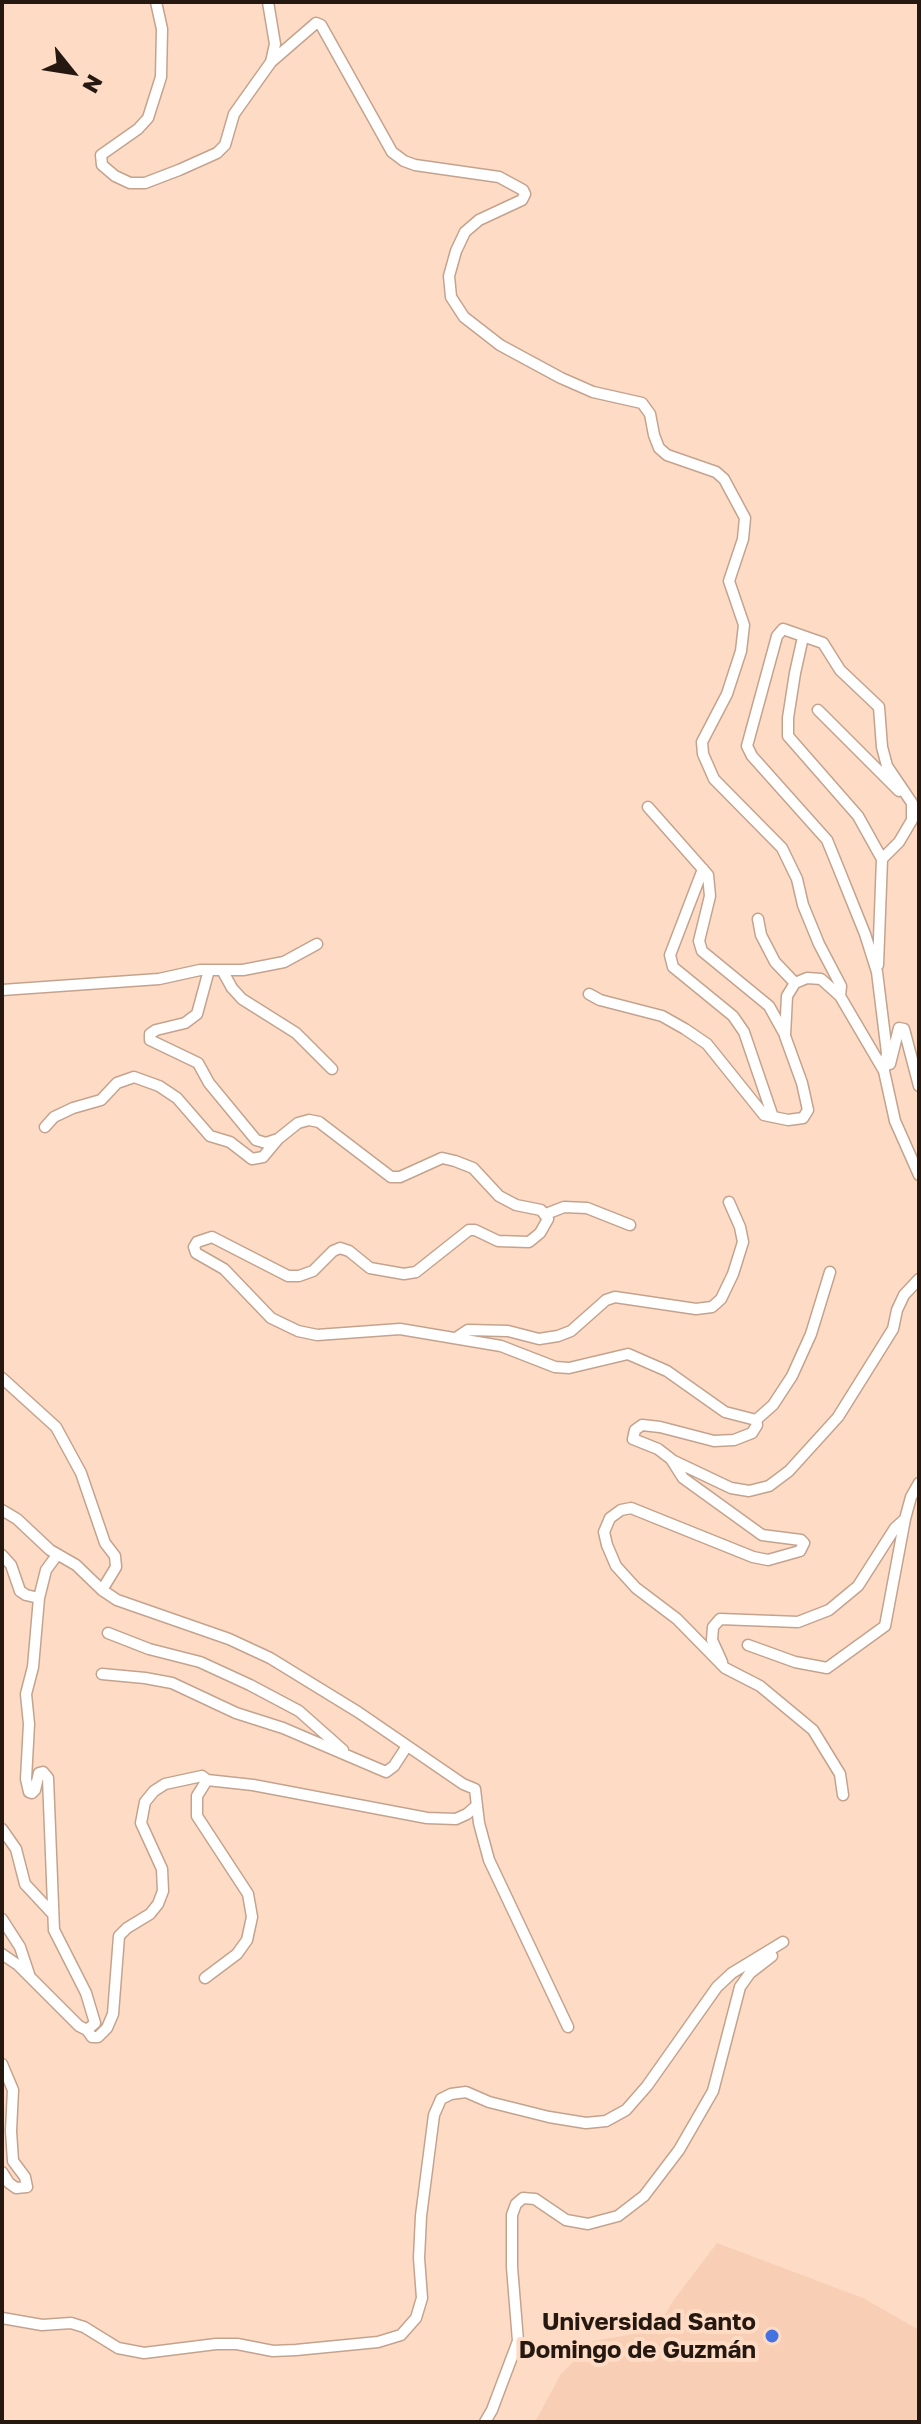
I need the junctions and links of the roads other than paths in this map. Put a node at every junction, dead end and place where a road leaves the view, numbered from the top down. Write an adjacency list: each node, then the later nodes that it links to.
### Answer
1 (156, 2): 3 (street)
2 (268, 2): 3 (street)
3 (271, 62): 18 (street)
4 (803, 637): 6 (street); 8 (street); 14 (street)
5 (818, 710): 6 (street)
6 (912, 803): 8 (street)
7 (648, 807): 9 (street)
8 (882, 859): 14 (street)
9 (703, 869): 19 (street); 23 (street)
10 (758, 919): 15 (street)
11 (317, 944): 13 (street)
12 (209, 970): 13 (street); 16 (street); 25 (street)
13 (222, 970): 20 (street)
14 (877, 972): 21 (street)
15 (795, 983): 18 (street); 19 (street)
16 (2, 990)
17 (589, 994): 23 (street)
18 (840, 996): 21 (street)
19 (785, 1036): 23 (street)
20 (332, 1069)
21 (884, 1071): 22 (street); 26 (street)
22 (919, 1086)
23 (773, 1117)
24 (45, 1127): 25 (street)
25 (278, 1139): 28 (street)
26 (919, 1175)
27 (729, 1202): 32 (street)
28 (546, 1214): 29 (street); 32 (street)
29 (630, 1225)
30 (830, 1272): 34 (street)
31 (919, 1279): 35 (street)
32 (456, 1338): 34 (street)
33 (2, 1378): 41 (street)
34 (756, 1420): 35 (street)
35 (671, 1459): 45 (street)
36 (919, 1483): 38 (street)
37 (2, 1510): 40 (street)
38 (905, 1519): 44 (street); 45 (street)
39 (2, 1555): 42 (street)
40 (57, 1555): 41 (street); 42 (street)
41 (102, 1590): 47 (street)
42 (39, 1598): 53 (street)
43 (108, 1633): 48 (street)
44 (748, 1645)
45 (725, 1668): 50 (street)
46 (102, 1674): 48 (street)
47 (407, 1746): 48 (street); 51 (street)
48 (350, 1756)
49 (207, 1780): 51 (street); 56 (street); 59 (street)
50 (843, 1795)
51 (476, 1806): 58 (street)
52 (2, 1829): 53 (street)
53 (53, 1914): 59 (street)
54 (2, 1919): 57 (street)
55 (2, 1954): 57 (street)
56 (205, 1978)
57 (33, 1983): 59 (street)
58 (568, 2027)
59 (87, 2030)
60 (2, 2064): 61 (street)
61 (2, 2172)
62 (2, 2318): 63 (street)
63 (485, 2422)

